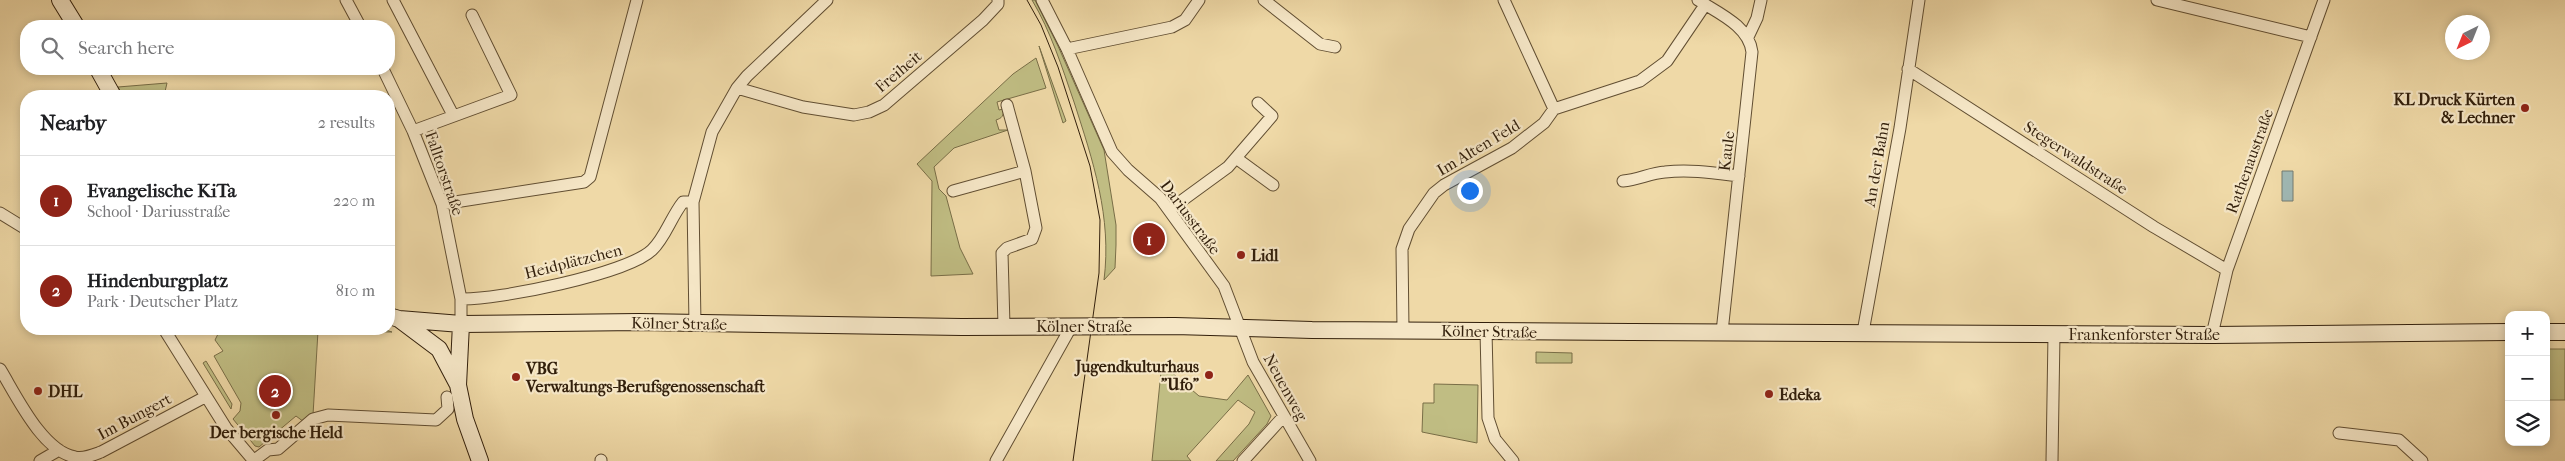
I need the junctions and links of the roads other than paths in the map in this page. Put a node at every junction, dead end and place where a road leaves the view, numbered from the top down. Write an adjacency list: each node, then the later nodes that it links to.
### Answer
1 (60, 0): 17 (main road)
2 (346, 0): 18 (street)
3 (393, 0): 33 (street)
4 (637, 0): 42 (street)
5 (827, 0): 26 (street)
6 (998, 0): 26 (street, Freiheit)
7 (1042, 0): 22 (street, Dariusstraße)
8 (1200, 0): 22 (street)
9 (1264, 0): 21 (street)
10 (1504, 0): 32 (street)
11 (1761, 0): 19 (street)
12 (1919, 0): 23 (street, An der Bahn)
13 (2157, 0): 20 (street)
14 (2324, 0): 20 (street, Rathenaustraße)
15 (1702, 2): 19 (street); 32 (street)
16 (472, 15): 33 (street)
17 (72, 20)
18 (357, 20)
19 (1748, 37): 37 (street, Kaule)
20 (2311, 37): 46 (street, Rathenaustraße)
21 (1335, 47)
22 (1067, 49): 43 (street, Dariusstraße)
23 (1908, 69): 46 (street, Stegerwaldstraße); 59 (street, An der Bahn)
24 (101, 75): 27 (main road)
25 (386, 75): 28 (street, Falltorstraße)
26 (737, 88): 41 (street)
27 (109, 90)
28 (393, 90)
29 (395, 93): 34 (street, Falltorstraße)
30 (1258, 103): 35 (street)
31 (1007, 105): 36 (street)
32 (1554, 110): 55 (street, Im Alten Feld)
33 (453, 115): 34 (street)
34 (413, 130): 42 (street, Falltorstraße)
35 (1236, 158): 39 (street); 43 (street)
36 (1025, 172): 40 (street); 52 (street)
37 (1739, 176): 38 (street); 57 (street, Kaule)
38 (1623, 180)
39 (1273, 185)
40 (953, 191)
41 (693, 202): 47 (street, Heidplätzchen); 51 (street)
42 (442, 204): 47 (street, Falltorstraße)
43 (1169, 210): 54 (street, Dariusstraße)
44 (0, 213): 45 (street)
45 (20, 225)
46 (2227, 270): 64 (street, Rathenaustraße)
47 (461, 299): 50 (street, Falltorstraße)
48 (395, 318): 50 (main road, Kölner Straße)
49 (395, 319): 67 (main road)
50 (461, 324): 51 (main road, Kölner Straße); 67 (main road)
51 (695, 324): 52 (main road, Kölner Straße)
52 (1004, 326): 53 (main road, Kölner Straße)
53 (1071, 327): 54 (main road, Kölner Straße); 75 (street)
54 (1239, 327): 55 (main road, Kölner Straße); 69 (street, Neuenweg)
55 (1403, 329): 56 (main road, Kölner Straße)
56 (1486, 331): 57 (main road, Kölner Straße); 78 (street)
57 (1722, 332): 58 (main road, Kölner Straße)
58 (1780, 332): 59 (main road, Frankenforster Straße)
59 (1863, 332): 63 (main road, Frankenforster Straße)
60 (2505, 332): 64 (main road, Frankenforster Straße)
61 (2550, 332): 62 (main road)
62 (2565, 332)
63 (2054, 334): 64 (main road, Frankenforster Straße); 79 (street)
64 (2212, 334)
65 (168, 335): 68 (street)
66 (0, 370): 71 (street)
67 (452, 391): 72 (street); 74 (main road)
68 (205, 397): 71 (street, Im Bungert); 72 (street)
69 (1283, 417): 76 (street); 77 (street, Neuenweg)
70 (2338, 434): 80 (street)
71 (59, 450): 73 (street)
72 (250, 460)
73 (40, 461)
74 (480, 461)
75 (996, 461)
76 (1242, 461)
77 (1310, 461)
78 (1513, 461)
79 (2052, 461)
80 (2422, 461)

